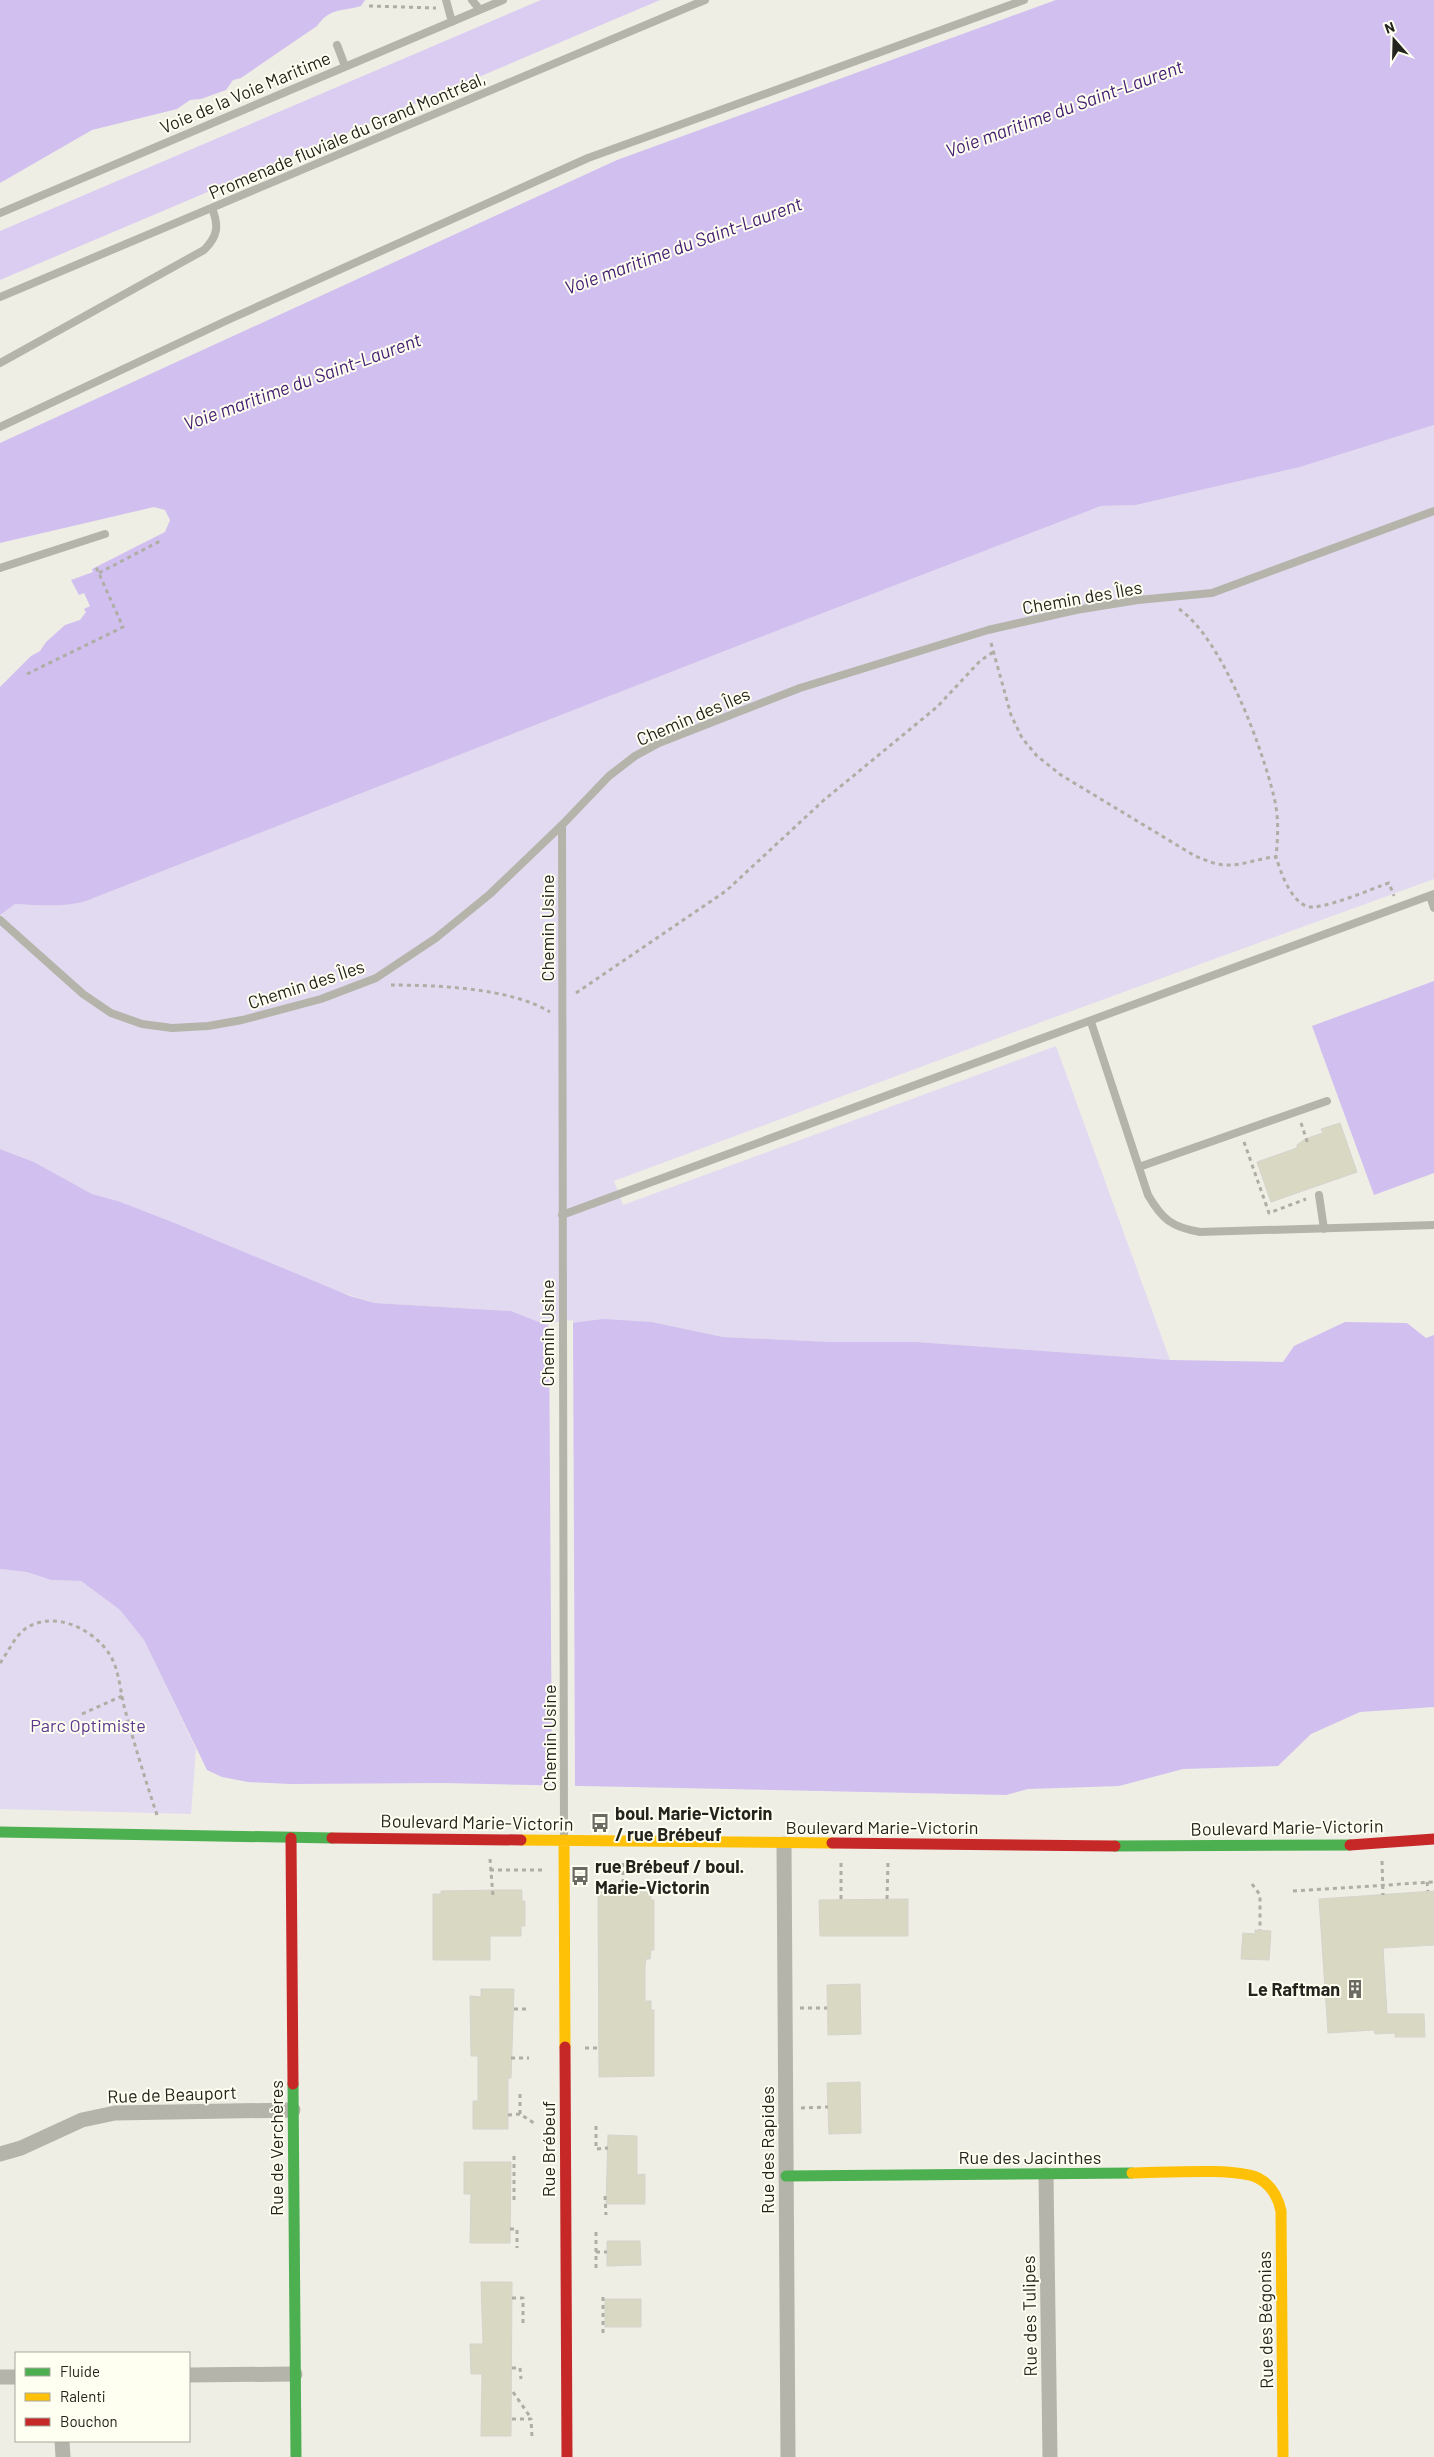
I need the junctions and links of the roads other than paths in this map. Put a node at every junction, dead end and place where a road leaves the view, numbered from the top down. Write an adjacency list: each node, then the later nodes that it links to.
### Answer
1 (472, 0): 6 (lane)
2 (503, 0): 6 (lane, Voie de la Voie Maritime)
3 (706, 0): 10 (lane, Promenade fluviale du Grand Montréal,)
4 (1024, 0): 14 (lane)
5 (447, 4): 7 (lane)
6 (480, 10): 7 (lane, Voie de la Voie Maritime)
7 (452, 22): 9 (lane, Voie de la Voie Maritime)
8 (337, 45): 9 (lane)
9 (345, 66): 11 (lane, Voie de la Voie Maritime)
10 (212, 208): 12 (lane, Promenade fluviale du Grand Montréal,); 13 (lane)
11 (0, 213)
12 (0, 297)
13 (0, 362)
14 (0, 427)
15 (1434, 511): 18 (lane, Chemin des Îles)
16 (105, 534): 17 (lane)
17 (0, 568)
18 (562, 825): 21 (lane, Chemin des Îles); 26 (lane, Chemin Usine)
19 (1432, 895): 20 (lane); 22 (lane)
20 (1434, 908)
21 (0, 920)
22 (1090, 1022): 24 (lane); 26 (lane)
23 (1327, 1101): 24 (lane)
24 (1139, 1167): 28 (lane)
25 (1319, 1195): 28 (lane)
26 (562, 1215): 32 (lane, Chemin Usine)
27 (1434, 1225): 28 (lane)
28 (1324, 1228)
29 (0, 1832): 30 (street, Boulevard Marie-Victorin)
30 (291, 1838): 32 (street, Boulevard Marie-Victorin); 34 (street, Rue de Verchères)
31 (1434, 1839): 33 (street, Boulevard Marie-Victorin)
32 (564, 1840): 33 (street, Boulevard Marie-Victorin); 46 (street, Rue Brébeuf)
33 (784, 1844): 37 (street, Rue des Rapides)
34 (293, 2110): 35 (street, Rue de Beauport); 39 (street, Rue de Verchères)
35 (0, 2154)
36 (1046, 2175): 37 (street, Rue des Jacinthes); 38 (street, Rue des Jacinthes); 48 (street, Rue des Tulipes)
37 (786, 2176): 47 (street, Rue des Rapides)
38 (1270, 2186): 49 (street, Rue des Bégonias)
39 (295, 2374): 40 (street); 45 (street, Rue de Verchères)
40 (190, 2375)
41 (0, 2377): 42 (street)
42 (15, 2377)
43 (62, 2442): 44 (street)
44 (63, 2457)
45 (296, 2457)
46 (567, 2457)
47 (788, 2457)
48 (1050, 2457)
49 (1284, 2457)

